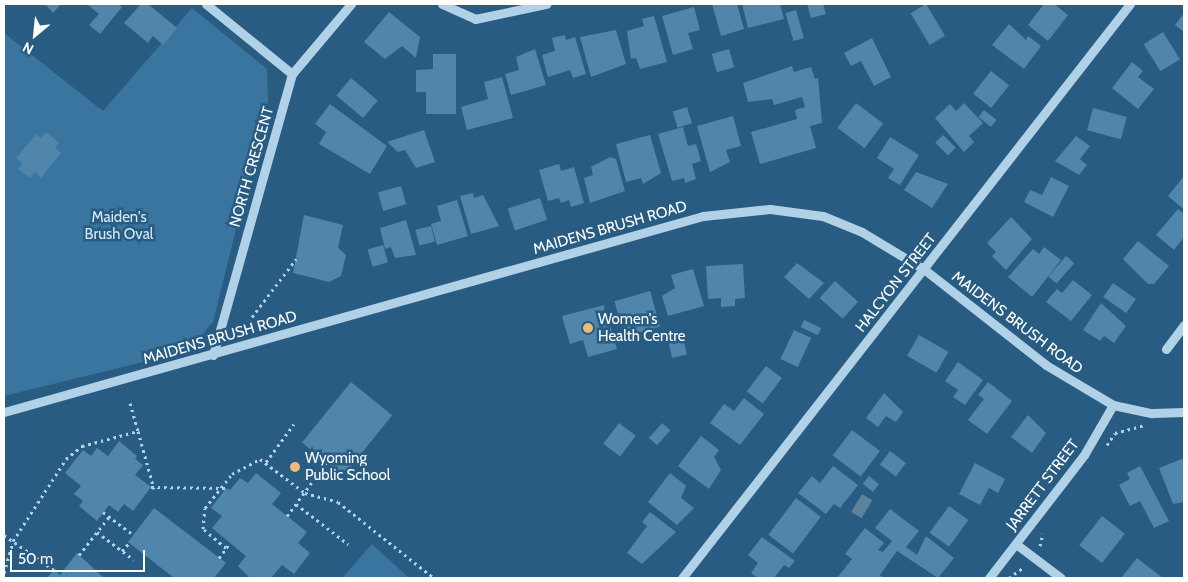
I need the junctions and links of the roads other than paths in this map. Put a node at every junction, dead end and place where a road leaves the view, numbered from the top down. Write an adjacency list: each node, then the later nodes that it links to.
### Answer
1 (206, 4): 6 (street)
2 (351, 4): 6 (street, NORTH CRESCENT)
3 (442, 4): 4 (street)
4 (546, 4)
5 (1130, 4): 7 (street, HALCYON STREET)
6 (292, 74): 10 (street, NORTH CRESCENT)
7 (925, 270): 10 (street, MAIDENS BRUSH ROAD); 11 (street, MAIDENS BRUSH ROAD); 15 (street, HALCYON STREET)
8 (1184, 325): 9 (street)
9 (1166, 349)
10 (213, 355): 12 (street, MAIDENS BRUSH ROAD)
11 (1113, 405): 13 (street, MAIDENS BRUSH ROAD); 14 (street, JARRETT STREET)
12 (4, 412)
13 (1184, 412)
14 (1016, 544): 16 (street, JARRETT STREET); 17 (street)
15 (682, 578)
16 (989, 578)
17 (1061, 578)

